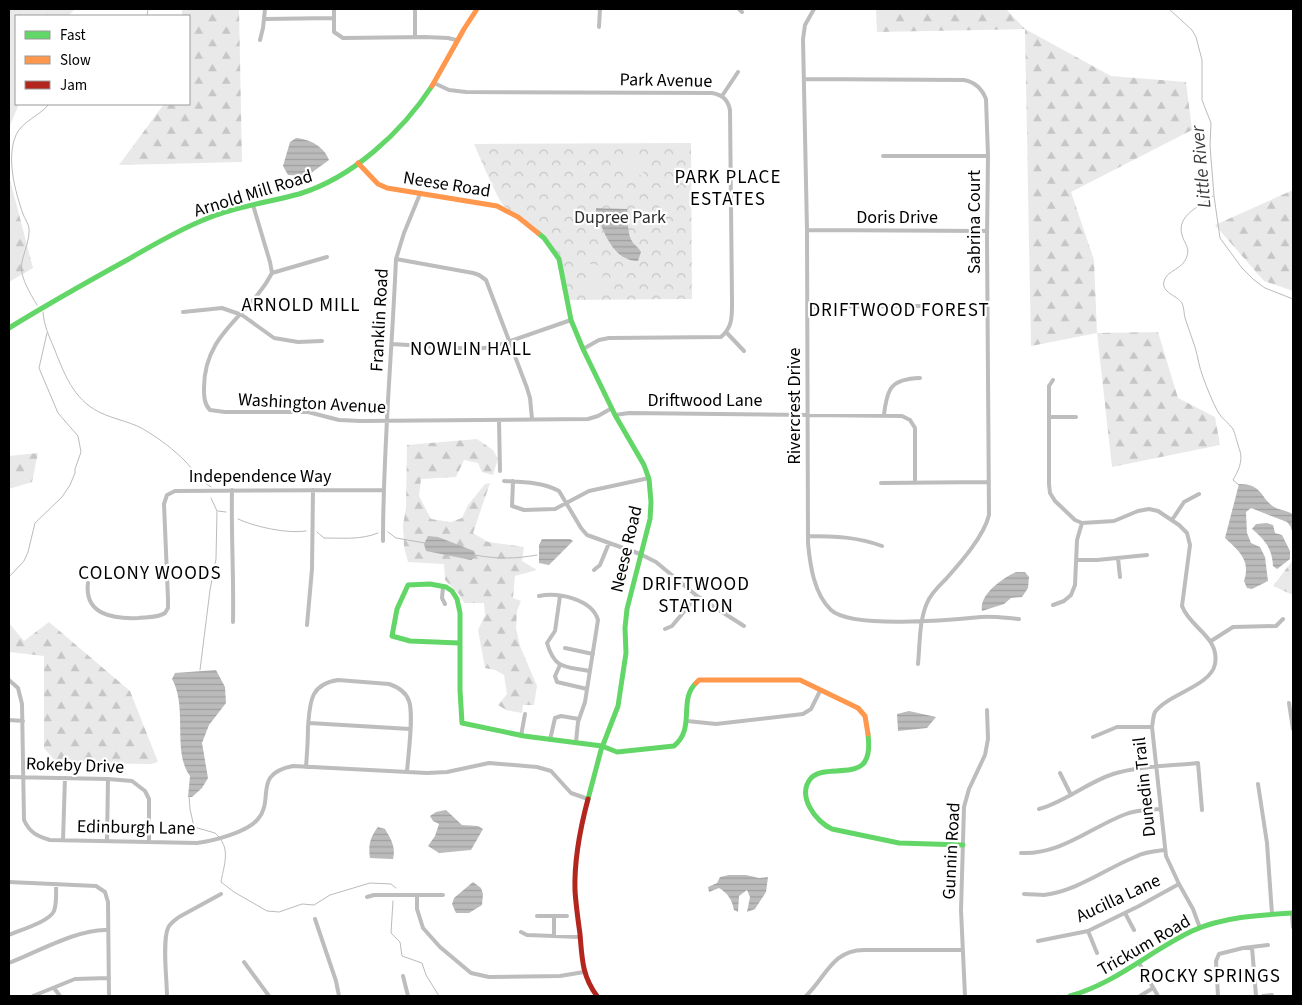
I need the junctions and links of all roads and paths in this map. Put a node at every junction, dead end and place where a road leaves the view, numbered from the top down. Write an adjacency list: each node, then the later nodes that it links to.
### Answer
1 (265, 9): 8 (street)
2 (334, 9): 7 (street)
3 (415, 9): 10 (street)
4 (477, 9): 12 (street, Arnold Mill Road)
5 (600, 9): 9 (street)
6 (814, 9): 14 (street, Rivercrest Drive)
7 (334, 18): 8 (street); 10 (street)
8 (265, 19): 11 (street)
9 (599, 27)
10 (415, 37): 12 (street)
11 (260, 40)
12 (456, 40): 15 (street, Arnold Mill Road)
13 (738, 72): 16 (street)
14 (805, 79): 18 (street, Sabrina Court); 22 (street, Rivercrest Drive)
15 (434, 83): 16 (street, Park Avenue); 19 (street, Arnold Mill Road)
16 (722, 96): 33 (street, Park Avenue)
17 (883, 156): 18 (street)
18 (988, 156): 23 (street, Sabrina Court)
19 (358, 163): 20 (street, Neese Road); 21 (street, Arnold Mill Road)
20 (420, 194): 25 (street, Franklin Road); 31 (street, Neese Road)
21 (253, 205): 26 (street); 32 (street, Arnold Mill Road)
22 (807, 230): 23 (street, Doris Drive); 28 (street, Rivercrest Drive)
23 (987, 231): 56 (street, Sabrina Court)
24 (327, 257): 26 (street)
25 (396, 259): 34 (street); 36 (street, Franklin Road)
26 (272, 273): 30 (street, Washington Avenue)
27 (922, 306): 28 (street)
28 (807, 307): 43 (street, Rivercrest Drive)
29 (183, 312): 30 (street)
30 (239, 314): 35 (street); 49 (street, Washington Avenue)
31 (572, 320): 34 (street); 37 (street, Neese Road)
32 (9, 328)
33 (726, 332): 37 (street); 38 (street)
34 (510, 340): 36 (street); 47 (street)
35 (322, 341)
36 (392, 344): 49 (street, Franklin Road)
37 (583, 349): 41 (street, Neese Road)
38 (744, 351)
39 (920, 378): 44 (street)
40 (1053, 380): 45 (street)
41 (612, 408): 42 (street, Neese Road); 47 (street, Washington Avenue)
42 (615, 415): 43 (street, Driftwood Lane); 51 (street, Neese Road)
43 (808, 415): 44 (street, Driftwood Lane); 64 (street, Rivercrest Drive)
44 (884, 415): 55 (street, Driftwood Lane)
45 (1049, 417): 46 (street); 63 (street)
46 (1076, 417)
47 (532, 419): 48 (street, Washington Avenue)
48 (499, 420): 49 (street, Washington Avenue); 50 (street)
49 (386, 421): 59 (street, Franklin Road)
50 (500, 470)
51 (649, 478): 61 (street); 68 (street, Neese Road)
52 (504, 481): 53 (street)
53 (512, 482): 61 (street); 61 (street)
54 (881, 482): 55 (street)
55 (915, 482): 56 (street)
56 (989, 482): 83 (street, Sabrina Court)
57 (232, 490): 58 (street, Independence Way); 74 (street, Independence Way); 84 (street)
58 (313, 490): 59 (street, Independence Way); 85 (street)
59 (383, 490): 65 (street, Franklin Road)
60 (1199, 494): 62 (street)
61 (567, 503): 66 (street)
62 (1172, 520): 63 (street); 88 (street)
63 (1082, 523): 71 (street)
64 (808, 536): 67 (street); 83 (street, Rivercrest Drive)
65 (383, 541)
66 (609, 543): 68 (street); 72 (street)
67 (882, 546)
68 (640, 554): 78 (street); 113 (street, Neese Road)
69 (1147, 555): 70 (street)
70 (1118, 558): 71 (street); 73 (street)
71 (1076, 560): 80 (street)
72 (594, 570)
73 (1120, 577)
74 (88, 583)
75 (443, 587): 79 (street); 89 (street); 89 (street)
76 (539, 596): 77 (street)
77 (560, 596): 91 (street); 93 (street)
78 (697, 596): 86 (street); 87 (street)
79 (445, 604)
80 (1053, 605)
81 (1019, 619): 83 (street, Rivercrest Drive)
82 (1283, 619): 88 (street)
83 (922, 621): 92 (street, Sabrina Court)
84 (233, 622)
85 (307, 625)
86 (744, 626)
87 (665, 629)
88 (1211, 641): 106 (street, Dunedin Trail)
89 (459, 643): 109 (street)
90 (565, 648): 91 (street)
91 (593, 654): 94 (street)
92 (918, 664)
93 (560, 665): 94 (street); 96 (street)
94 (590, 671): 96 (street)
95 (9, 680): 103 (street, Edinburgh Lane)
96 (587, 689): 101 (street)
97 (820, 690): 104 (street); 104 (street); 131 (street)
98 (1289, 703): 108 (street)
99 (987, 710): 131 (street, Gunnin Road)
100 (525, 714): 109 (street)
101 (579, 719): 111 (street); 112 (street)
102 (9, 720): 103 (street)
103 (23, 721): 119 (street, Edinburgh Lane)
104 (687, 721): 113 (street)
105 (309, 723): 107 (street); 107 (street); 114 (street)
106 (1152, 727): 110 (street); 115 (street, Dunedin Trail)
107 (410, 729): 116 (street)
108 (1293, 729)
109 (521, 736): 111 (street)
110 (1093, 737)
111 (550, 740): 112 (street)
112 (576, 742): 113 (street)
113 (602, 746): 124 (street, Neese Road)
114 (306, 767): 116 (street, Edinburgh Lane); 130 (street, Edinburgh Lane)
115 (1156, 768): 123 (street); 126 (street, Dunedin Trail); 127 (street)
116 (408, 772): 124 (street, Edinburgh Lane)
117 (1060, 773): 123 (street)
118 (9, 777): 119 (street, Rokeby Drive)
119 (23, 777): 120 (street, Rokeby Drive); 128 (street, Edinburgh Lane)
120 (65, 778): 121 (street, Rokeby Drive); 128 (street)
121 (108, 779): 129 (street); 130 (street, Rokeby Drive)
122 (1258, 784): 144 (street)
123 (1072, 795): 125 (street)
124 (588, 799): 157 (street, Neese Road)
125 (1038, 809)
126 (1160, 809): 132 (street, Dunedin Trail); 133 (street)
127 (1202, 810)
128 (63, 840): 129 (street, Edinburgh Lane)
129 (106, 841): 130 (street, Edinburgh Lane)
130 (149, 842)
131 (963, 845): 161 (street, Gunnin Road)
132 (1165, 850): 136 (street, Dunedin Trail); 138 (street)
133 (1021, 853)
134 (9, 882): 135 (street)
135 (56, 884): 151 (street); 155 (street)
136 (1179, 884): 142 (street, Aucilla Lane); 150 (street, Dunedin Trail)
137 (221, 894): 175 (street)
138 (1024, 894)
139 (416, 895): 140 (street); 141 (street); 166 (street)
140 (443, 895)
141 (367, 897)
142 (1125, 913): 152 (street); 153 (street, Aucilla Lane)
143 (1293, 913): 144 (street, Trickum Road); 149 (street)
144 (1272, 914): 150 (street, Trickum Road)
145 (537, 916): 146 (street)
146 (554, 916): 147 (street); 156 (street)
147 (566, 916)
148 (315, 919): 177 (street)
149 (1293, 927)
150 (1200, 928): 165 (street, Trickum Road)
151 (108, 930): 164 (street); 168 (street)
152 (1134, 930)
153 (1088, 931): 158 (street, Aucilla Lane); 162 (street)
154 (521, 932): 156 (street)
155 (9, 935)
156 (554, 935): 157 (street)
157 (580, 937): 166 (street, Neese Road)
158 (1038, 941)
159 (1268, 945): 160 (street)
160 (1252, 947): 185 (street); 186 (street)
161 (962, 950): 180 (street); 181 (street, Gunnin Road)
162 (1097, 953)
163 (244, 962): 176 (street)
164 (9, 963)
165 (1139, 963): 170 (street); 182 (street, Trickum Road)
166 (584, 972): 179 (street, Neese Road)
167 (403, 976): 178 (street)
168 (108, 978): 169 (street); 174 (street)
169 (54, 988): 172 (street); 173 (street)
170 (1153, 988): 183 (street); 184 (street)
171 (1272, 995): 187 (street)
172 (33, 996)
173 (60, 996)
174 (109, 996)
175 (167, 996)
176 (269, 996)
177 (339, 996)
178 (408, 996)
179 (597, 996)
180 (806, 996)
181 (966, 996)
182 (1070, 996)
183 (1140, 996)
184 (1158, 996)
185 (1218, 996)
186 (1256, 996)
187 (1263, 996)

